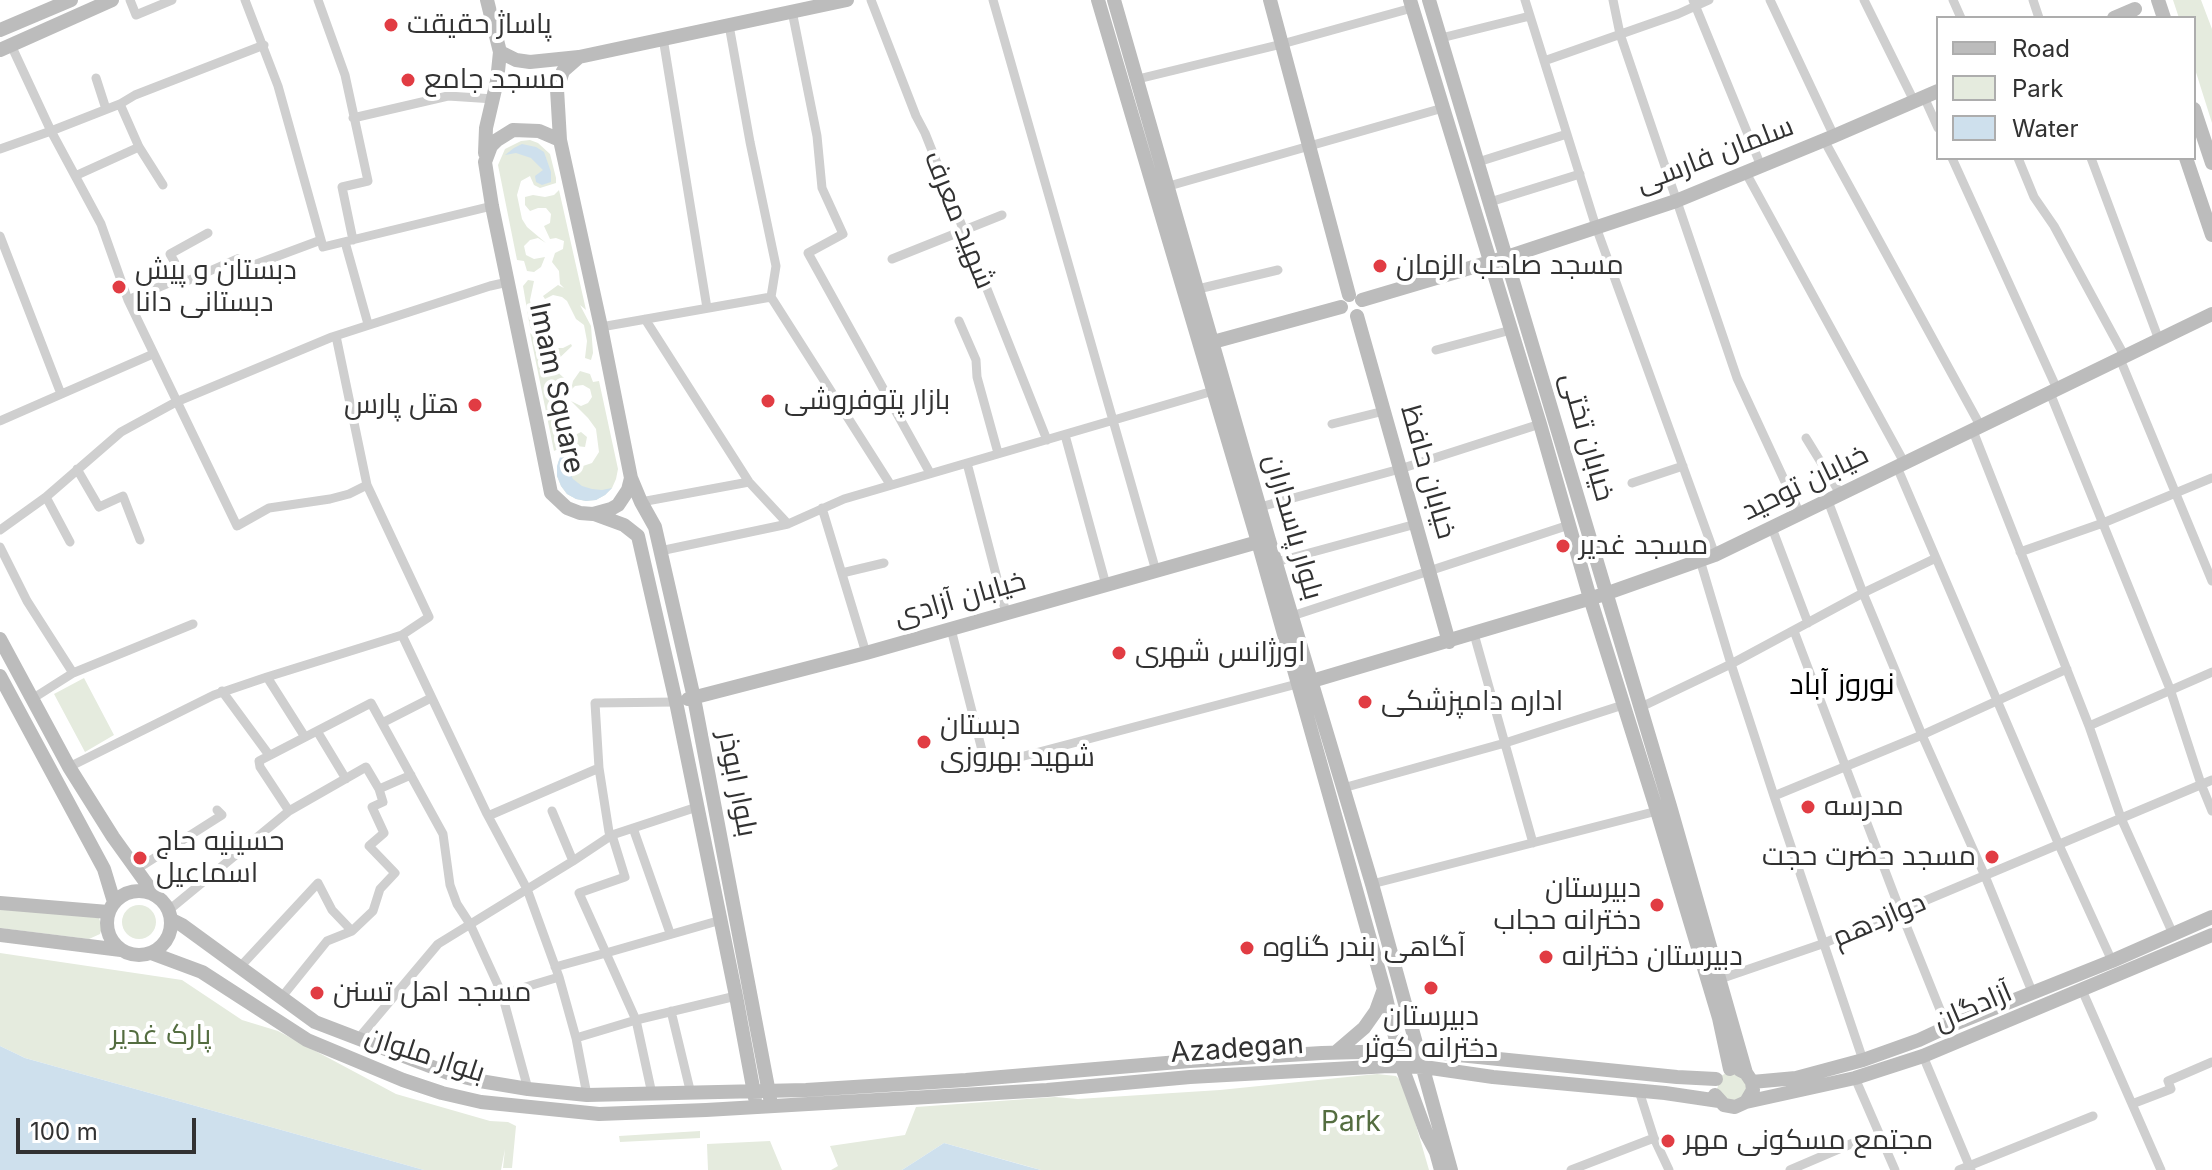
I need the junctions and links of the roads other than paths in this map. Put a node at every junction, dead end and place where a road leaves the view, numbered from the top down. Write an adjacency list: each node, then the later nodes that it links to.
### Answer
1 (71, 0): 25 (main road)
2 (112, 0): 31 (main road)
3 (130, 0): 4 (street)
4 (172, 0)
5 (245, 0): 30 (street)
6 (318, 0): 44 (street)
7 (487, 0): 32 (main road)
8 (847, 0): 22 (main road)
9 (871, 0): 72 (street, شهید معرف)
10 (993, 0): 107 (street)
11 (1098, 0): 50 (main road, بلوار پاسداران)
12 (1114, 0): 36 (main road, بلوار پاسداران)
13 (1270, 0): 29 (main road)
14 (1429, 0): 28 (main road, خیابان تختی)
15 (1525, 0): 23 (street)
16 (1613, 0): 26 (street)
17 (1709, 0): 20 (street)
18 (1770, 0): 48 (street)
19 (1864, 0): 39 (street)
20 (1694, 3): 26 (street); 61 (street)
21 (1411, 4): 29 (street); 41 (main road, خیابان تختی)
22 (792, 11): 24 (main road); 120 (street)
23 (1530, 16): 28 (street); 34 (street)
24 (729, 25): 27 (main road); 85 (street)
25 (0, 30)
26 (1620, 34): 34 (street); 67 (street)
27 (663, 38): 33 (main road); 88 (street)
28 (1441, 38): 59 (main road, خیابان تختی)
29 (1282, 44): 36 (street); 52 (main road)
30 (264, 45): 40 (street); 76 (street)
31 (6, 48): 46 (street)
32 (500, 52): 33 (main road); 38 (main road, Imam Square)
33 (579, 57): 49 (main road, Imam Square)
34 (1544, 61): 47 (street)
35 (96, 78): 42 (street)
36 (1138, 79): 50 (main road, بلوار پاسداران)
37 (1936, 92): 39 (main road, سلمان فارسی)
38 (494, 99): 44 (street); 58 (main road, Imam Square)
39 (1919, 99): 45 (street); 48 (main road, سلمان فارسی)
40 (120, 104): 42 (street); 51 (street)
41 (1443, 108): 52 (street); 80 (main road, خیابان تختی)
42 (106, 109): 46 (street)
43 (2196, 115): 60 (main road)
44 (353, 118): 77 (street)
45 (1936, 125)
46 (51, 131): 53 (street); 64 (street)
47 (1567, 134): 59 (street); 63 (street)
48 (1829, 138): 61 (main road, سلمان فارسی); 110 (street)
49 (560, 140): 58 (main road); 93 (main road, Imam Square)
50 (1149, 144): 66 (main road, بلوار پاسداران); 101 (main road, بلوار پاسداران)
51 (139, 147): 64 (street); 65 (street)
52 (1310, 147): 66 (street); 87 (main road)
53 (0, 149)
54 (1953, 160): 102 (street)
55 (2019, 160): 100 (street)
56 (2092, 160): 96 (street)
57 (2187, 160): 74 (main road)
58 (485, 162): 69 (main road, Imam Square)
59 (1478, 162): 68 (main road, خیابان تختی)
60 (2212, 163)
61 (1761, 166): 62 (main road, سلمان فارسی)
62 (1746, 173): 67 (main road, سلمان فارسی); 117 (street)
63 (1580, 174): 68 (street); 71 (street)
64 (75, 176): 86 (street)
65 (163, 185)
66 (1169, 186): 84 (main road, بلوار پاسداران)
67 (1676, 201): 71 (main road, سلمان فارسی); 134 (street)
68 (1490, 202): 78 (main road, خیابان تختی)
69 (492, 206): 77 (street); 83 (main road, Imam Square)
70 (1002, 215): 72 (street)
71 (1596, 227): 78 (main road, سلمان فارسی); 116 (street)
72 (963, 230): 79 (street); 113 (street, شهید معرف)
73 (208, 233): 82 (street)
74 (2212, 235)
75 (0, 239): 103 (street)
76 (321, 240): 77 (street); 82 (street)
77 (349, 241): 92 (street)
78 (1507, 257): 80 (main road, سلمان فارسی); 159 (main road, خیابان تختی)
79 (892, 259)
80 (1490, 262): 87 (main road, سلمان فارسی); 94 (main road, خیابان تختی)
81 (1278, 270): 84 (street)
82 (183, 277): 86 (street)
83 (508, 282): 92 (street); 133 (main road, Imam Square)
84 (1198, 289): 97 (main road, بلوار پاسداران)
85 (771, 297): 88 (street); 125 (street)
86 (128, 300): 99 (street)
87 (1351, 301): 97 (main road, سلمان فارسی); 105 (main road, خیابان حافظ)
88 (707, 308): 90 (street)
89 (2212, 314): 96 (main road, خیابان توحید)
90 (645, 319): 93 (street); 123 (street)
91 (959, 321): 114 (street)
92 (368, 324): 95 (street)
93 (601, 327): 121 (main road, Imam Square)
94 (1511, 330): 98 (street); 109 (main road, خیابان تختی)
95 (336, 336): 104 (street); 126 (street)
96 (2159, 340): 100 (main road, خیابان توحید)
97 (1213, 342): 131 (main road, بلوار پاسداران)
98 (1436, 350)
99 (153, 354): 103 (street); 104 (street)
100 (2122, 358): 102 (main road, خیابان توحید); 127 (street)
101 (1213, 391): 107 (street); 145 (main road, بلوار پاسداران)
102 (2054, 391): 110 (main road, خیابان توحید); 135 (street)
103 (61, 394): 106 (street)
104 (176, 402): 118 (street); 126 (street)
105 (1384, 411): 108 (street); 119 (main road, خیابان حافظ)
106 (0, 421)
107 (1113, 421): 111 (street); 154 (street)
108 (1332, 424)
109 (1540, 424): 119 (street); 138 (main road, خیابان تختی)
110 (1977, 429): 117 (main road, خیابان توحید); 148 (street)
111 (1065, 435): 113 (street); 157 (street)
112 (1806, 438): 129 (street)
113 (1047, 440): 114 (street)
114 (998, 453): 115 (street)
115 (967, 463): 120 (street); 160 (street)
116 (1683, 466): 124 (street); 149 (street)
117 (1901, 466): 129 (main road, خیابان توحید); 150 (street)
118 (77, 469): 128 (street); 143 (street)
119 (1400, 469): 131 (street); 137 (main road, خیابان حافظ)
120 (930, 473): 125 (street)
121 (631, 478): 130 (main road, بلوار ابوذر); 133 (main road, Imam Square)
122 (2212, 478): 127 (street)
123 (749, 482): 130 (street); 136 (street)
124 (1632, 483)
125 (890, 484): 132 (street)
126 (367, 485): 167 (street)
127 (2176, 493): 135 (street); 156 (street)
128 (46, 497): 141 (street); 144 (street)
129 (1834, 498): 134 (main road, خیابان توحید); 158 (street)
130 (641, 502): 139 (main road, بلوار ابوذر)
131 (1260, 507): 151 (main road, بلوار پاسداران)
132 (822, 508): 136 (street); 155 (street)
133 (593, 514): 142 (main road)
134 (1800, 514): 140 (main road, خیابان توحید)
135 (2103, 523): 148 (street); 178 (street)
136 (788, 524): 147 (street)
137 (1416, 524): 151 (street); 153 (main road, خیابان حافظ)
138 (1569, 525): 153 (street); 159 (main road, خیابان تختی)
139 (655, 527): 142 (main road); 147 (main road, بلوار ابوذر)
140 (1772, 528): 149 (main road, خیابان توحید); 162 (street)
141 (0, 530)
142 (638, 536): 184 (main road, بلوار ابوذر)
143 (140, 540)
144 (70, 542)
145 (1258, 542): 154 (main road, خیابان آزادی); 177 (main road, بلوار پاسداران)
146 (0, 547): 174 (street)
147 (660, 551): 181 (main road, بلوار ابوذر)
148 (2020, 552): 172 (street)
149 (1708, 558): 159 (main road, خیابان توحید); 171 (street)
150 (1936, 558): 158 (street); 183 (street)
151 (1276, 562): 161 (main road, بلوار پاسداران)
152 (884, 563): 155 (street)
153 (1429, 570): 161 (street); 169 (main road, خیابان حافظ)
154 (1156, 571): 157 (main road, خیابان آزادی)
155 (842, 573): 170 (street)
156 (2212, 581)
157 (1106, 585): 160 (main road, خیابان آزادی)
158 (1863, 593): 162 (street); 190 (street)
159 (1598, 596): 166 (main road, خیابان توحید); 185 (main road, خیابان تختی); 186 (main road, خیابان تختی)
160 (1006, 613): 164 (main road, خیابان آزادی)
161 (1292, 616): 177 (main road, بلوار پاسداران)
162 (1808, 623): 165 (street)
163 (193, 624): 174 (street)
164 (951, 629): 170 (main road, خیابان آزادی); 177 (street)
165 (1794, 631): 171 (street); 194 (street)
166 (1474, 634): 169 (main road, خیابان توحید); 192 (street)
167 (402, 635): 176 (street); 180 (street)
168 (0, 639): 182 (main road)
169 (1449, 642): 177 (main road, خیابان توحید)
170 (866, 653): 181 (main road, خیابان آزادی)
171 (1731, 664): 186 (street); 203 (street)
172 (2067, 669): 183 (street); 188 (street)
173 (2212, 672): 178 (street)
174 (73, 673): 182 (street)
175 (0, 676): 223 (main road)
176 (267, 677): 179 (street); 191 (street)
177 (1304, 683): 201 (main road, بلوار پاسداران); 226 (main road, بلوار پاسداران)
178 (2170, 689): 188 (street); 200 (street)
179 (222, 691): 193 (street); 195 (street)
180 (431, 698): 187 (street); 210 (street)
181 (694, 698): 184 (main road, خیابان آزادی); 272 (main road, بلوار ابوذر)
182 (32, 699): 195 (main road)
183 (1998, 701): 190 (street); 215 (street)
184 (676, 702): 196 (street); 204 (main road, بلوار ابوذر)
185 (1623, 705): 192 (street); 208 (main road, خیابان تختی)
186 (1639, 708): 243 (main road, خیابان تختی)
187 (382, 723): 189 (street); 197 (street)
188 (2089, 726): 211 (street)
189 (317, 731): 191 (street); 198 (street)
190 (1922, 735): 194 (street); 218 (street)
191 (305, 737): 193 (street)
192 (1505, 743): 201 (street); 214 (street)
193 (269, 755): 206 (street)
194 (1845, 765): 203 (street); 225 (street)
195 (69, 767): 217 (main road)
196 (599, 768): 210 (street); 213 (street)
197 (411, 775): 202 (street); 230 (street)
198 (346, 779): 202 (street); 206 (street)
199 (2212, 780): 200 (street, دوازدهم)
200 (2201, 784): 209 (street); 211 (street, دوازدهم)
201 (1343, 788): 219 (main road, بلوار پاسداران)
202 (379, 789): 231 (street)
203 (1774, 796): 236 (street)
204 (697, 807): 212 (street); 229 (main road, بلوار ابوذر)
205 (217, 810): 217 (street)
206 (289, 811): 227 (street)
207 (552, 811): 216 (street)
208 (1657, 811): 214 (street); 263 (main road, خیابان تختی)
209 (2212, 811)
210 (488, 816): 220 (street)
211 (2121, 818): 215 (street, دوازدهم); 233 (street)
212 (633, 828): 213 (street); 232 (street)
213 (612, 835): 216 (street); 239 (street)
214 (1533, 843): 219 (street)
215 (2059, 845): 218 (street, دوازدهم); 240 (street)
216 (573, 861): 220 (street)
217 (137, 869): 221 (main road)
218 (1985, 876): 225 (street, دوازدهم); 247 (street)
219 (1372, 884): 224 (main road, بلوار پاسداران)
220 (527, 889): 230 (street); 242 (street)
221 (154, 894): 223 (main road); 227 (main road)
222 (0, 903): 223 (main road)
223 (111, 907): 237 (main road)
224 (1378, 908): 226 (main road); 256 (main road, بلوار پاسداران)
225 (1900, 910): 236 (street, دوازدهم); 252 (street)
226 (1362, 913): 244 (main road, بلوار پاسداران)
227 (170, 915): 238 (main road); 241 (main road, بلوار ملوان)
228 (2212, 917): 233 (main road, آزادگان)
229 (721, 920): 232 (street); 248 (main road, بلوار ابوذر)
230 (470, 924): 246 (street); 254 (street)
231 (352, 931): 241 (street); 249 (street)
232 (670, 933): 239 (street)
233 (2173, 934): 240 (main road, آزادگان)
234 (0, 935): 237 (main road)
235 (2212, 935): 245 (main road, آزادگان)
236 (1822, 944): 243 (street, دوازدهم); 259 (street)
237 (121, 950): 238 (main road)
238 (151, 953): 272 (main road, بلوار ملوان)
239 (606, 953): 242 (street); 251 (street)
240 (2112, 961): 247 (main road, آزادگان)
241 (240, 967): 249 (main road, بلوار ملوان)
242 (557, 972): 246 (street); 253 (street)
243 (1720, 979): 264 (main road, خیابان تختی)
244 (1384, 989): 255 (main road, بلوار پاسداران); 257 (main road)
245 (2082, 990): 258 (main road, آزادگان); 275 (street)
246 (502, 994): 267 (street)
247 (2033, 994): 252 (main road, آزادگان)
248 (736, 996): 250 (street); 272 (main road, بلوار ابوذر)
249 (281, 998): 254 (main road, بلوار ملوان)
250 (671, 1011): 251 (street); 270 (street)
251 (636, 1020): 253 (street); 269 (street)
252 (1947, 1027): 259 (main road, آزادگان)
253 (576, 1038): 271 (street)
254 (358, 1039): 267 (main road, بلوار ملوان)
255 (1398, 1051): 256 (main road, Azadegan); 257 (main road, Azadegan); 261 (main road, بلوار پاسداران)
256 (1419, 1051): 262 (main road, بلوار پاسداران); 266 (main road, Azadegan)
257 (1336, 1052): 272 (main road, Azadegan)
258 (1923, 1056): 265 (main road, آزادگان); 279 (street)
259 (1863, 1060): 264 (main road, آزادگان)
260 (2212, 1062): 275 (street)
261 (1402, 1067): 262 (main road, Azadegan); 272 (main road, Azadegan); 280 (main road, بلوار پاسداران)
262 (1424, 1067): 268 (main road, Azadegan); 281 (main road, بلوار پاسداران)
263 (1730, 1069): 264 (main road); 266 (main road)
264 (1749, 1078): 274 (main road)
265 (1855, 1078): 274 (main road, آزادگان); 285 (street)
266 (1716, 1079): 273 (main road)
267 (528, 1089): 271 (main road, بلوار ملوان)
268 (1639, 1091): 273 (main road, Azadegan); 277 (street)
269 (652, 1094): 270 (main road, بلوار ملوان); 271 (main road, بلوار ملوان)
270 (691, 1094): 272 (main road, بلوار ملوان)
271 (587, 1095)
272 (763, 1098)
273 (1719, 1101): 274 (main road)
274 (1746, 1102)
275 (2132, 1104): 287 (street)
276 (2093, 1116): 279 (street)
277 (1654, 1138): 282 (street); 283 (street)
278 (1853, 1143): 284 (street)
279 (1970, 1168): 286 (street)
280 (1441, 1170)
281 (1451, 1170)
282 (1571, 1170)
283 (1669, 1170)
284 (1790, 1170)
285 (1895, 1170)
286 (1959, 1170)
287 (2161, 1170)

